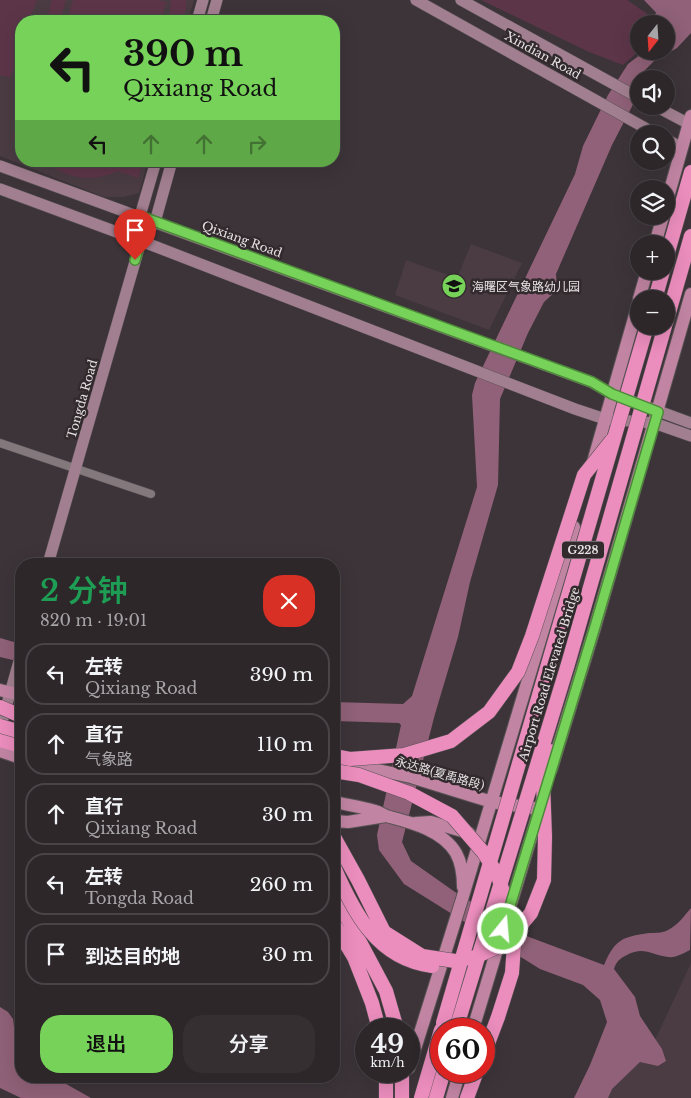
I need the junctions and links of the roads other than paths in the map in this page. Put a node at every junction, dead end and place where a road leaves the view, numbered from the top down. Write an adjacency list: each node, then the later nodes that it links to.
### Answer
1 (203, 0): 5 (street)
2 (217, 0): 6 (street)
3 (416, 0): 10 (street, Xindian Road)
4 (461, 0): 7 (street, Xindian Road)
5 (199, 15)
6 (213, 15)
7 (630, 93)
8 (675, 114): 9 (street)
9 (690, 120): 12 (main road)
10 (640, 125)
11 (675, 144): 12 (street)
12 (682, 148): 17 (main road)
13 (0, 166): 19 (street, Qixiang Road)
14 (154, 167): 19 (street, Tongda Road)
15 (170, 167): 20 (street, Tongda Road)
16 (691, 172): 21 (highway)
17 (673, 180)
18 (0, 189): 23 (street)
19 (140, 216): 20 (street, Qixiang Road); 23 (street, Tongda Road)
20 (154, 222): 23 (street, Tongda Road); 29 (street, Qixiang Road)
21 (673, 235)
22 (691, 236): 24 (highway)
23 (141, 240): 31 (street); 36 (street, Tongda Road)
24 (675, 292)
25 (691, 294): 30 (main road)
26 (630, 331): 29 (main road)
27 (644, 335): 33 (highway, Airport Road Elevated Bridge / G228, bridge)
28 (662, 335): 39 (highway, Airport Road Elevated Bridge / G228, bridge)
29 (612, 394): 30 (street); 31 (main road)
30 (656, 418): 31 (street); 32 (street); 34 (street); 56 (main road)
31 (606, 419): 54 (main road)
32 (691, 424)
33 (616, 435): 51 (highway, bridge); 69 (highway, Airport Road Elevated Bridge / G228, bridge)
34 (691, 436)
35 (0, 443): 36 (street)
36 (76, 470): 37 (street); 38 (street, Tongda Road)
37 (151, 494)
38 (50, 558)
39 (568, 664): 66 (highway, bridge); 70 (highway, Airport Road Elevated Bridge / G228, bridge)
40 (15, 675): 41 (street)
41 (10, 693): 45 (street)
42 (0, 707): 43 (highway, bridge); 44 (highway, bridge)
43 (15, 708)
44 (15, 713)
45 (0, 729): 46 (highway, bridge)
46 (15, 733)
47 (0, 740): 48 (highway)
48 (15, 744)
49 (0, 751): 50 (main road)
50 (15, 756)
51 (340, 757)
52 (340, 762): 54 (main road, 永达路(夏禹路段))
53 (340, 772): 72 (highway, bridge)
54 (492, 802): 56 (main road, 永达路(夏禹路段)); 60 (main road)
55 (340, 804): 57 (main road)
56 (540, 809): 71 (main road)
57 (382, 814): 58 (main road); 59 (main road)
58 (340, 821)
59 (413, 823): 60 (main road); 63 (main road)
60 (481, 836): 63 (main road)
61 (340, 848): 66 (highway, bridge)
62 (340, 880): 66 (highway, bridge)
63 (463, 897): 73 (main road)
64 (340, 904): 68 (highway)
65 (340, 934): 67 (highway)
66 (475, 957)
67 (377, 1018)
68 (394, 1018)
69 (444, 1018)
70 (459, 1018)
71 (476, 1018)
72 (495, 1025)
73 (420, 1033)
74 (430, 1067): 83 (highway, Airport Road Elevated Bridge / G228)
75 (386, 1083): 81 (highway)
76 (402, 1083): 82 (highway, bridge)
77 (405, 1083): 82 (main road)
78 (440, 1083): 84 (highway)
79 (456, 1083): 85 (main road)
80 (473, 1083): 86 (highway)
81 (386, 1098)
82 (401, 1098)
83 (421, 1098)
84 (436, 1098)
85 (452, 1098)
86 (467, 1098)

